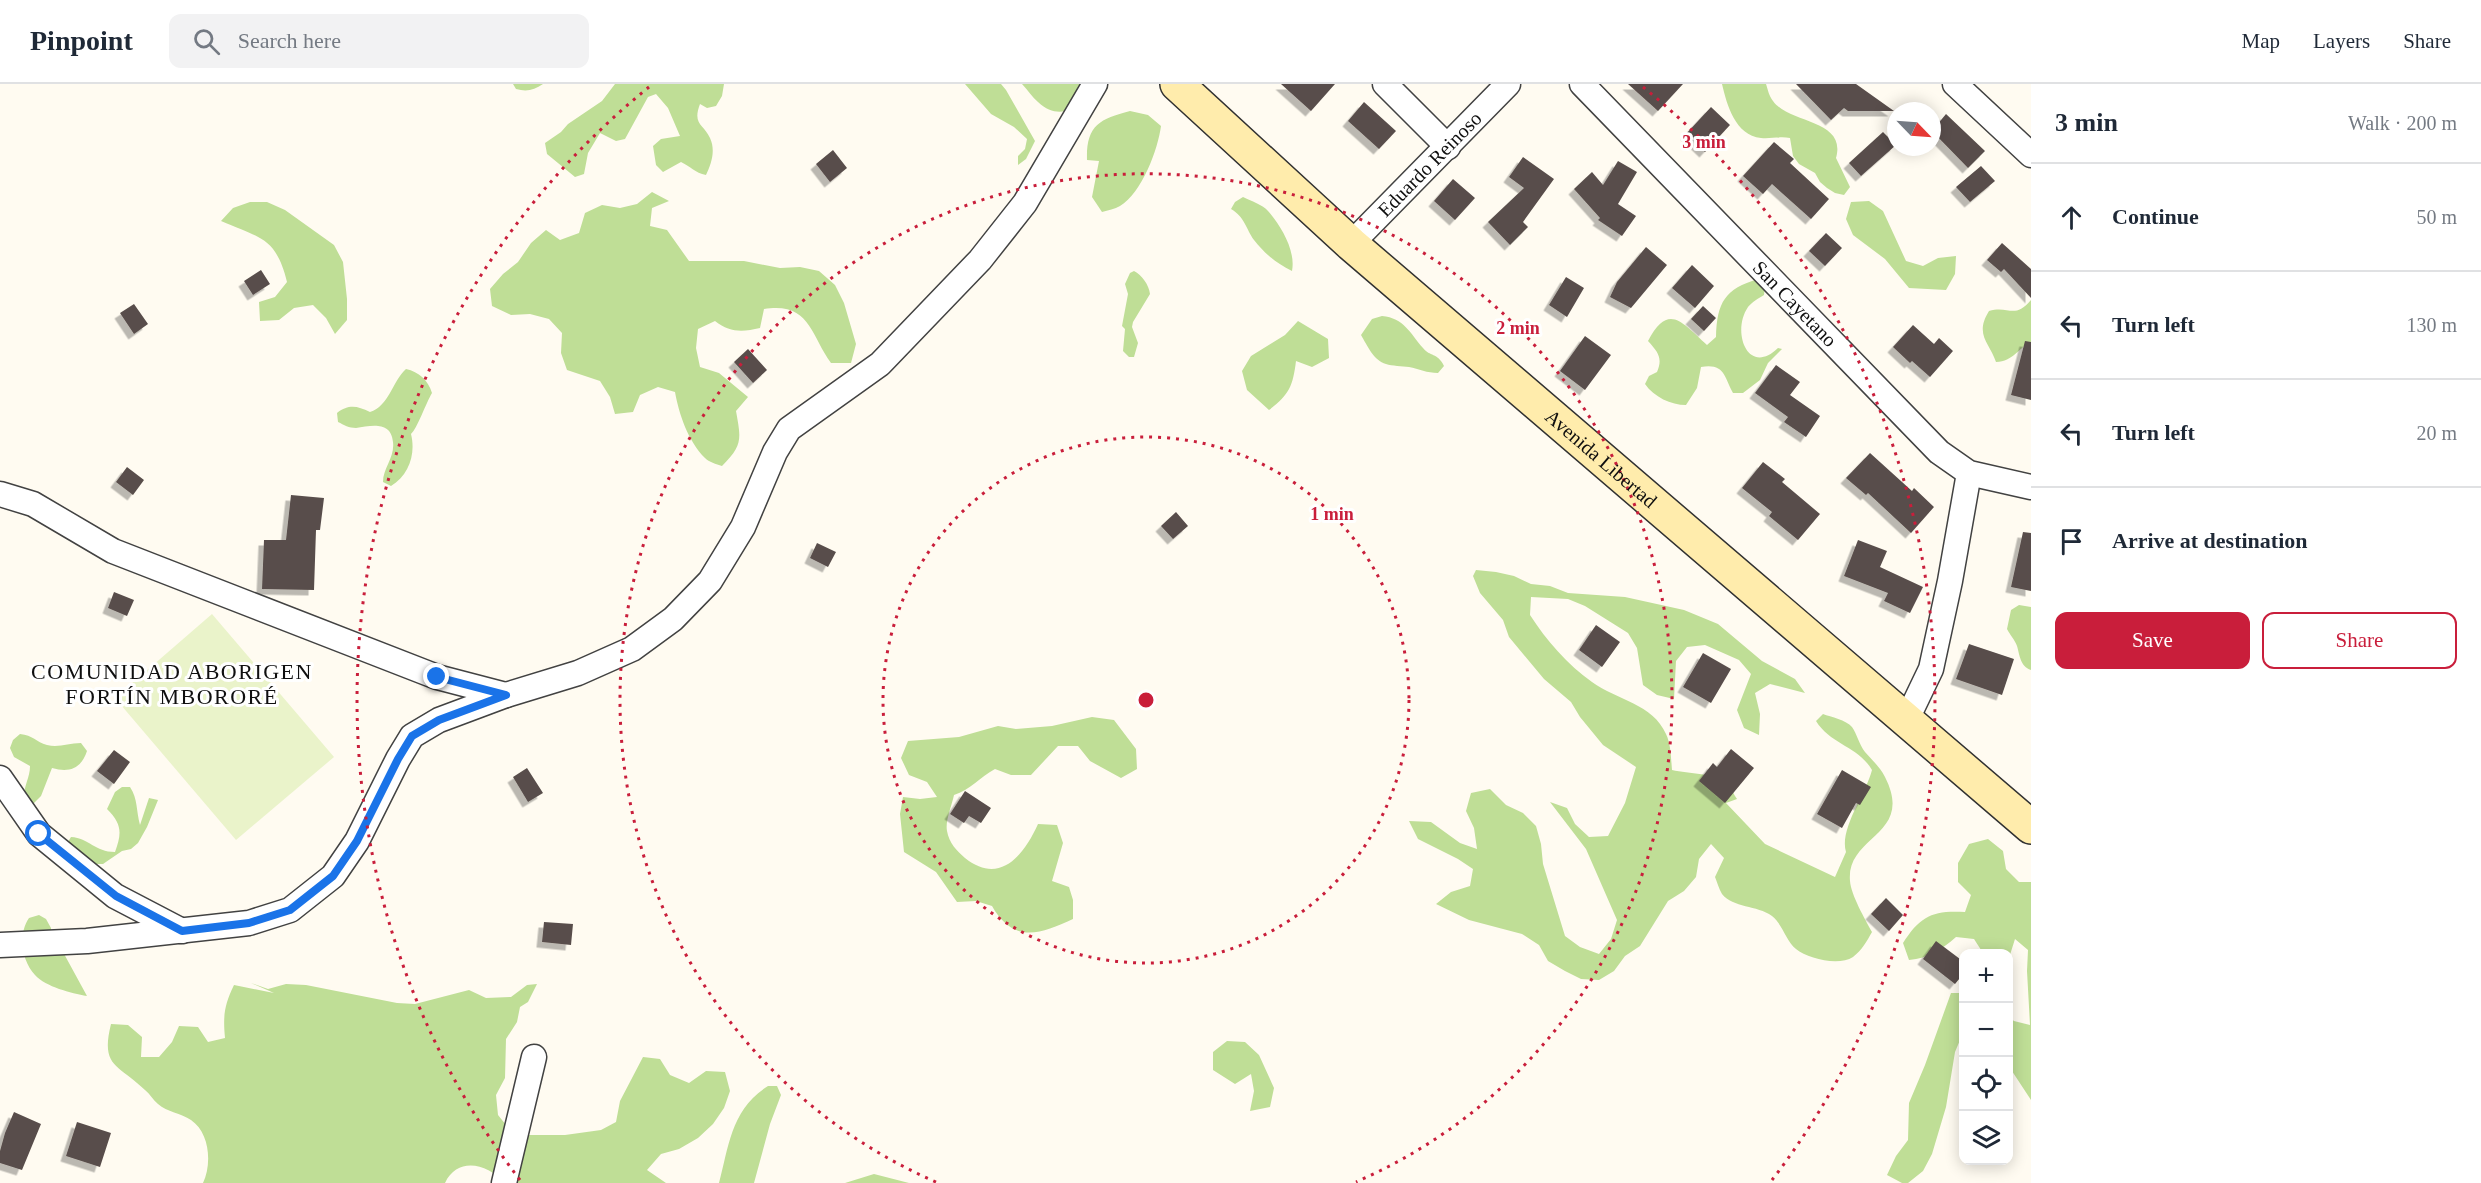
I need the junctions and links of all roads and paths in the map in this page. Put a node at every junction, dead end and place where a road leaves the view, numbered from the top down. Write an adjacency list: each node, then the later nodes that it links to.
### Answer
1 (1095, 84): 13 (street)
2 (1177, 84): 9 (main road, Avenida Libertad)
3 (1385, 84): 7 (street)
4 (1508, 84): 7 (street, Eduardo Reinoso)
5 (1582, 84): 10 (street, San Cayetano)
6 (1955, 84): 8 (street)
7 (1448, 147): 9 (street, Eduardo Reinoso)
8 (2031, 155)
9 (1350, 244): 14 (main road, Avenida Libertad)
10 (1969, 473): 11 (street, San Cayetano); 14 (street)
11 (2031, 487)
12 (0, 494): 13 (street)
13 (506, 695): 17 (street)
14 (1907, 719): 16 (main road, Avenida Libertad)
15 (0, 778): 17 (street)
16 (2031, 827)
17 (182, 931): 18 (street)
18 (0, 945)
19 (534, 1057): 20 (street)
20 (504, 1183)

